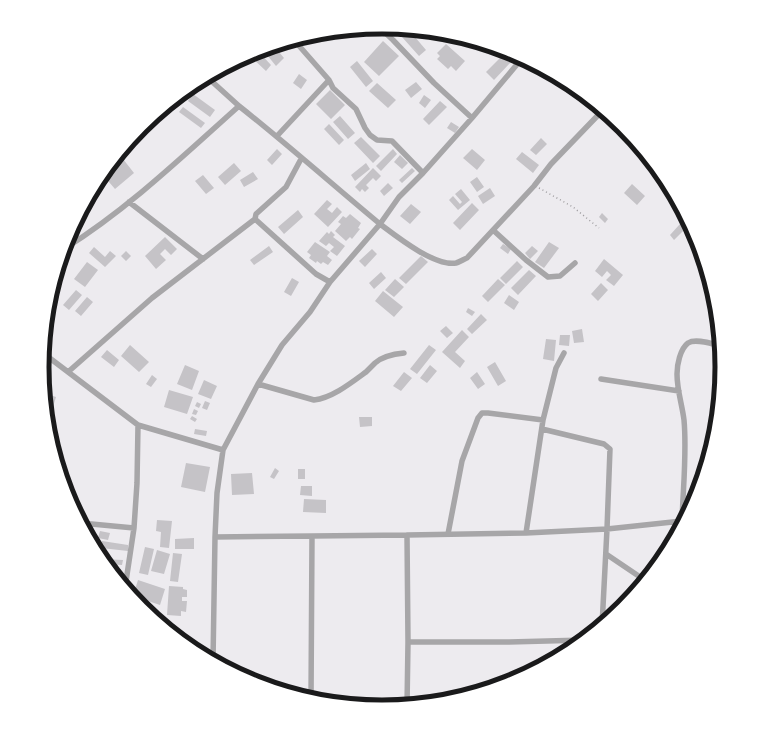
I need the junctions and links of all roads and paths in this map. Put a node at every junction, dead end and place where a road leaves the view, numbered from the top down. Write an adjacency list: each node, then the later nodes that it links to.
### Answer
1 (387, 34): 8 (street)
2 (298, 45): 4 (street)
3 (519, 63): 8 (street)
4 (329, 80): 9 (street); 11 (street)
5 (212, 81): 6 (street)
6 (239, 106): 9 (street); 13 (street)
7 (599, 114): 12 (street)
8 (472, 118): 11 (street)
9 (277, 136): 10 (street)
10 (301, 159): 14 (street); 15 (street)
11 (423, 173): 15 (street)
12 (534, 186): 16 (path); 17 (street)
13 (129, 202): 18 (street); 19 (street)
14 (255, 219): 19 (street); 21 (street)
15 (380, 224): 17 (street); 21 (street)
16 (599, 228)
17 (493, 230): 20 (street)
18 (73, 244)
19 (203, 259): 26 (street)
20 (575, 262)
21 (330, 282): 28 (street)
22 (715, 345): 29 (street)
23 (404, 353): 28 (street)
24 (564, 353): 30 (street)
25 (49, 358): 26 (street)
26 (68, 372): 31 (street)
27 (601, 379): 29 (street)
28 (258, 384): 33 (street)
29 (679, 391): 34 (street)
30 (543, 420): 32 (street); 41 (street)
31 (138, 425): 33 (street); 37 (street)
32 (542, 429): 38 (street); 39 (street)
33 (223, 450): 43 (street)
34 (683, 513)
35 (677, 523): 38 (street)
36 (88, 524): 37 (street)
37 (134, 528): 46 (street)
38 (607, 529): 39 (street); 44 (street)
39 (526, 533): 41 (street)
40 (407, 534): 41 (street); 42 (street); 49 (street)
41 (448, 534)
42 (312, 536): 43 (street); 51 (street)
43 (215, 537): 50 (street)
44 (606, 554): 45 (street); 47 (street)
45 (641, 578)
46 (126, 580)
47 (602, 618)
48 (575, 640): 49 (street)
49 (408, 642): 52 (street)
50 (213, 654)
51 (311, 694)
52 (407, 700)

